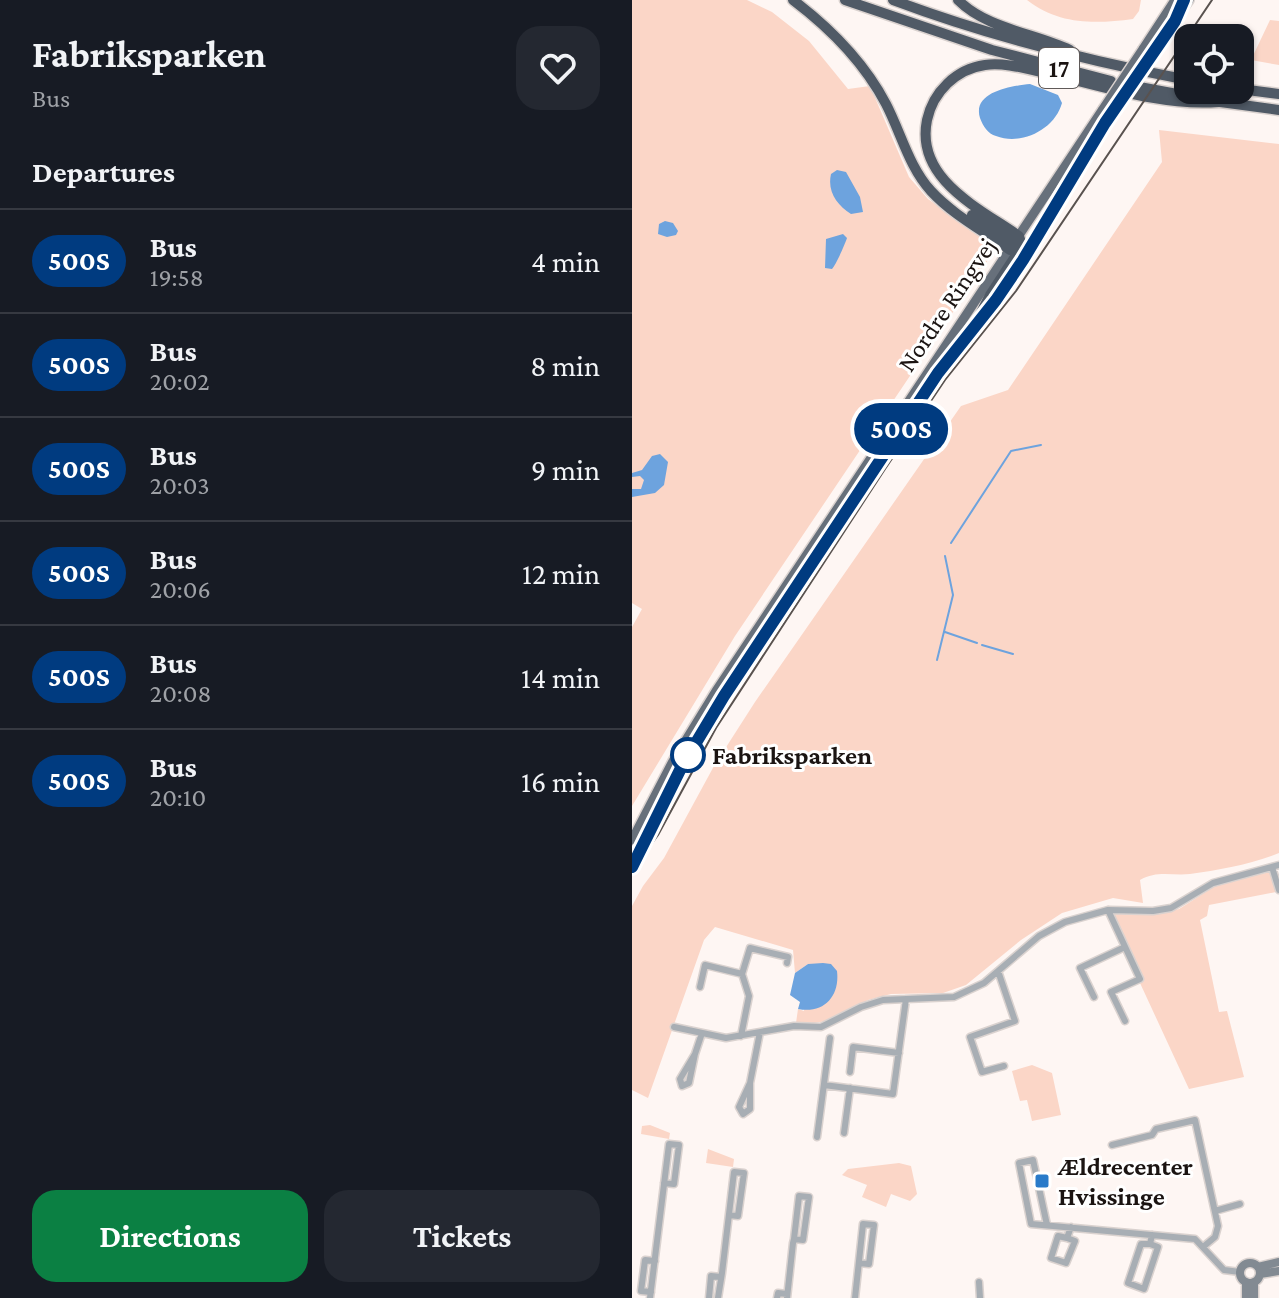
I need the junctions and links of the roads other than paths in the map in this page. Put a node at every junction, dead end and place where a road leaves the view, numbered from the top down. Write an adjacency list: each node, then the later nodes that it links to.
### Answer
1 (793, 0): 20 (highway)
2 (845, 0): 13 (highway, 17)
3 (893, 0): 10 (highway, 17)
4 (958, 0): 10 (highway)
5 (1175, 0): 9 (main road, Nordre Ringvej)
6 (1187, 0): 8 (highway)
7 (1197, 0): 8 (main road, Nordre Ringvej)
8 (1175, 21): 9 (main road, Nordre Ringvej)
9 (1148, 50): 17 (main road, Nordre Ringvej, bridge)
10 (1094, 61): 11 (highway, 17)
11 (1174, 77)
12 (1254, 91): 14 (highway)
13 (1174, 93)
14 (1279, 94)
15 (1174, 102): 20 (highway)
16 (1233, 104): 18 (highway, 17)
17 (1107, 110): 19 (main road, Nordre Ringvej); 20 (main road, Nordre Ringvej)
18 (1279, 110)
19 (1035, 241): 20 (highway); 21 (main road, Nordre Ringvej)
20 (1016, 244): 21 (highway); 22 (main road, Nordre Ringvej)
21 (970, 334): 24 (main road, Nordre Ringvej)
22 (632, 840)
23 (1276, 866): 25 (street); 26 (street)
24 (632, 867)
25 (1279, 890)
26 (1108, 910): 27 (street); 29 (street)
27 (1125, 947): 32 (street); 34 (street)
28 (787, 963): 30 (street)
29 (998, 971): 33 (street); 42 (street)
30 (742, 974): 31 (street); 38 (street)
31 (700, 987)
32 (1094, 997)
33 (906, 999): 36 (street); 40 (street)
34 (1125, 1021)
35 (674, 1027): 37 (street)
36 (760, 1032): 38 (street); 44 (street)
37 (702, 1033): 38 (street); 41 (street)
38 (741, 1036)
39 (830, 1038): 45 (street)
40 (899, 1053): 43 (street); 46 (street)
41 (695, 1054): 41 (street)
42 (1004, 1066)
43 (850, 1072)
44 (750, 1083)
45 (824, 1085): 46 (street); 48 (street)
46 (850, 1088): 47 (street)
47 (844, 1133)
48 (817, 1137)
49 (1112, 1145): 52 (street)
50 (664, 1183): 50 (street); 68 (street)
51 (1240, 1204): 52 (street)
52 (1215, 1211): 60 (street)
53 (729, 1215): 53 (street); 66 (street)
54 (1047, 1225): 54 (street); 55 (street)
55 (1071, 1227): 56 (street); 57 (street)
56 (1152, 1235): 59 (street); 60 (street)
57 (1067, 1238): 57 (street)
58 (794, 1239): 58 (street); 69 (street)
59 (1150, 1244): 59 (street)
60 (1203, 1247): 64 (street)
61 (1279, 1262): 65 (street)
62 (859, 1263): 62 (street); 73 (street)
63 (1279, 1271): 65 (street)
64 (1240, 1272): 65 (street); 65 (street)
65 (1255, 1276): 75 (street); 76 (street)
66 (721, 1277): 70 (street); 71 (street)
67 (979, 1282): 74 (street)
68 (650, 1295)
69 (787, 1296): 72 (street)
70 (709, 1298)
71 (718, 1298)
72 (777, 1298)
73 (855, 1298)
74 (980, 1298)
75 (1246, 1298)
76 (1254, 1298)

